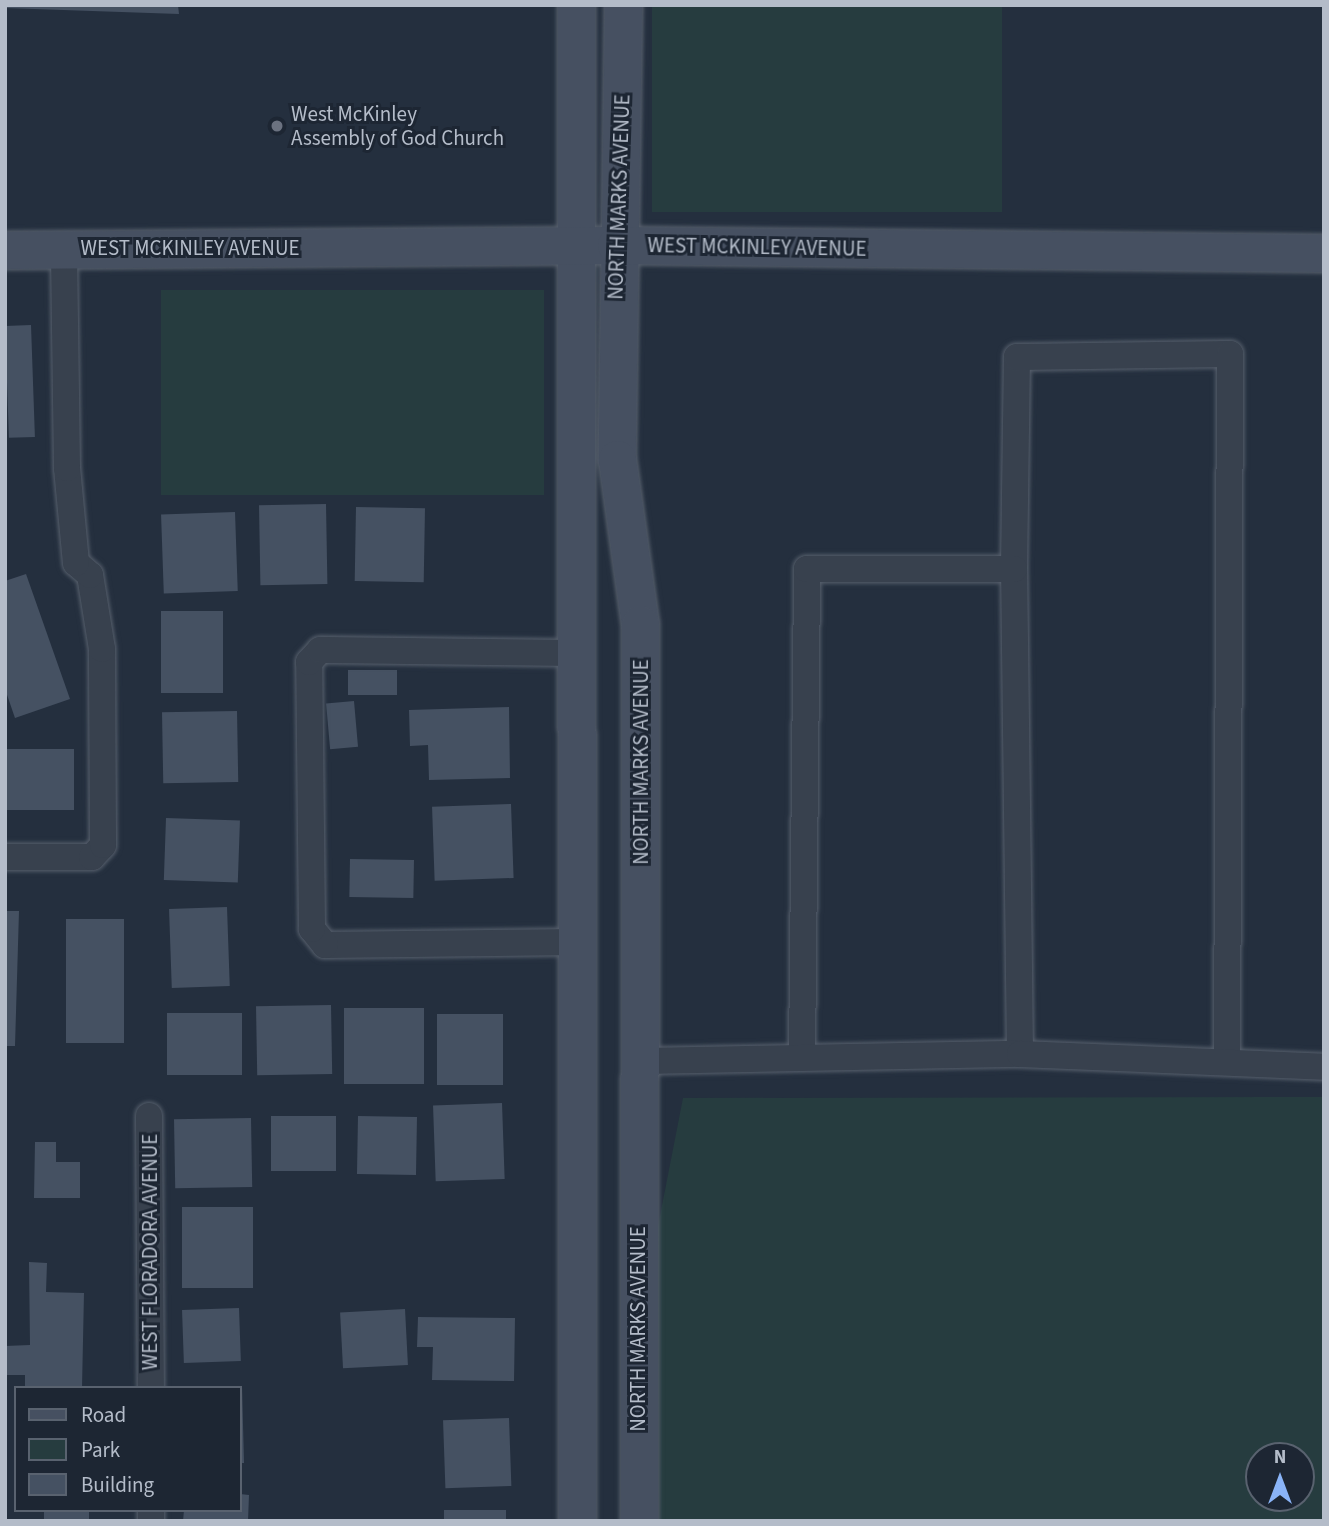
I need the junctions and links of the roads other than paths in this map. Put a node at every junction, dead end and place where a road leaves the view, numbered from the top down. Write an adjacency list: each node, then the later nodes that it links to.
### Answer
1 (576, 5): 3 (main road, NORTH MARKS AVENUE)
2 (623, 5): 4 (main road, NORTH MARKS AVENUE)
3 (577, 245): 4 (main road, WEST MCKINLEY AVENUE); 5 (main road, WEST MCKINLEY AVENUE); 9 (main road, NORTH MARKS AVENUE)
4 (616, 245): 7 (main road, WEST MCKINLEY AVENUE); 14 (main road, NORTH MARKS AVENUE)
5 (64, 249): 6 (main road, WEST MCKINLEY AVENUE); 10 (street, WEST MCKINLEY AVENUE)
6 (5, 250)
7 (1324, 253)
8 (1014, 569): 12 (street); 13 (street); 15 (street)
9 (577, 653): 11 (main road, NORTH MARKS AVENUE); 11 (street)
10 (5, 857)
11 (577, 942): 19 (main road, NORTH MARKS AVENUE)
12 (1020, 1054): 13 (street); 15 (street)
13 (802, 1057): 14 (street)
14 (643, 1061): 20 (main road, NORTH MARKS AVENUE)
15 (1227, 1061): 16 (street)
16 (1324, 1067)
17 (149, 1116): 18 (street, WEST FLORADORA AVENUE)
18 (151, 1386)
19 (577, 1521)
20 (639, 1521)

